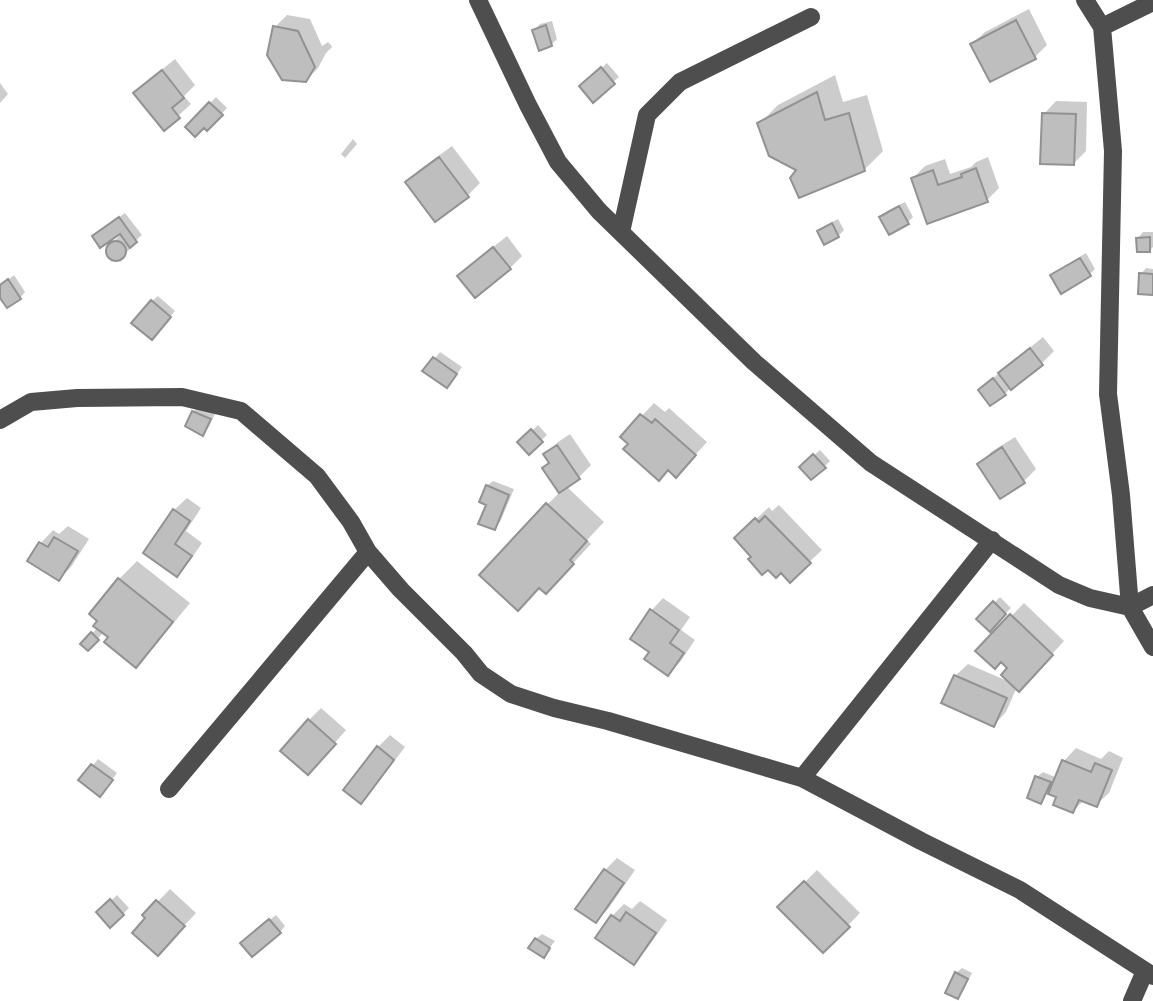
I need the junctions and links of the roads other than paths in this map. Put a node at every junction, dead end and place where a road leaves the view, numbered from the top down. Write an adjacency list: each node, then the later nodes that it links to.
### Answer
1 (478, 0): 6 (street)
2 (1085, 0): 5 (street)
3 (1153, 2): 5 (street)
4 (811, 16): 6 (street)
5 (1102, 27): 11 (street)
6 (621, 232): 8 (street)
7 (0, 419): 9 (street)
8 (992, 540): 11 (street); 13 (street)
9 (368, 552): 13 (street); 14 (street)
10 (1153, 595): 11 (street)
11 (1130, 607): 12 (street)
12 (1153, 647)
13 (802, 778): 15 (street)
14 (169, 789)
15 (1149, 973): 16 (street)
16 (1132, 1001)

